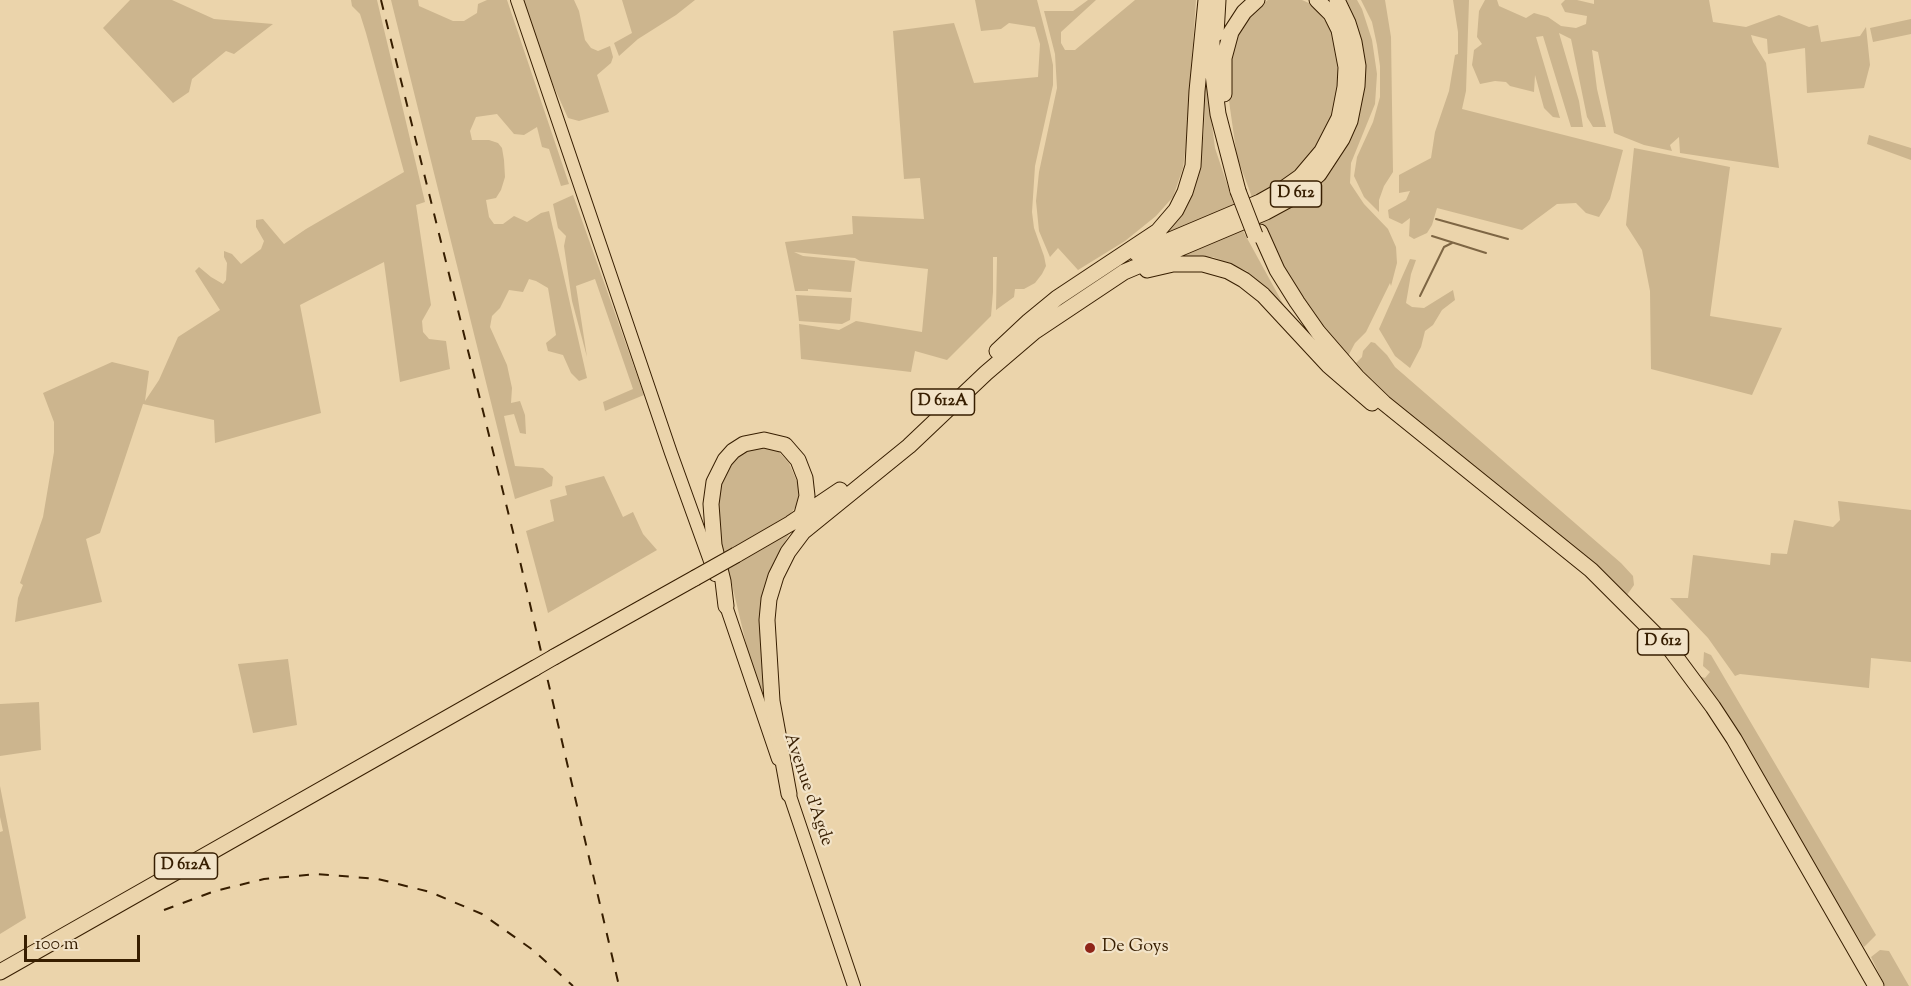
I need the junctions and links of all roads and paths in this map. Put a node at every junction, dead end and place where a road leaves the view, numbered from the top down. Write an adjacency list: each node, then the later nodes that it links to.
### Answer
1 (517, 0): 14 (main road, Avenue d'Agde)
2 (1206, 0): 9 (highway, D 612A)
3 (1216, 0): 7 (highway, D 612); 8 (highway, D 612)
4 (1257, 0): 7 (highway)
5 (1317, 0): 9 (highway, D 612A)
6 (1337, 0): 9 (highway, D 612)
7 (1226, 127): 8 (highway, D 612)
8 (1240, 190): 10 (highway, D 612, bridge)
9 (1095, 282): 10 (highway, D 612); 12 (highway, D 612A); 13 (highway, D 612A)
10 (1333, 360): 11 (highway, D 612)
11 (1354, 381): 18 (highway, D 612); 19 (highway, D 612)
12 (862, 482): 13 (highway, D 612A); 15 (highway)
13 (796, 518): 14 (highway); 16 (highway, D 612A, bridge)
14 (726, 606): 15 (main road, Avenue d'Agde)
15 (789, 794): 17 (main road, Avenue d'Agde)
16 (0, 972)
17 (854, 986)
18 (1867, 986)
19 (1876, 986)

